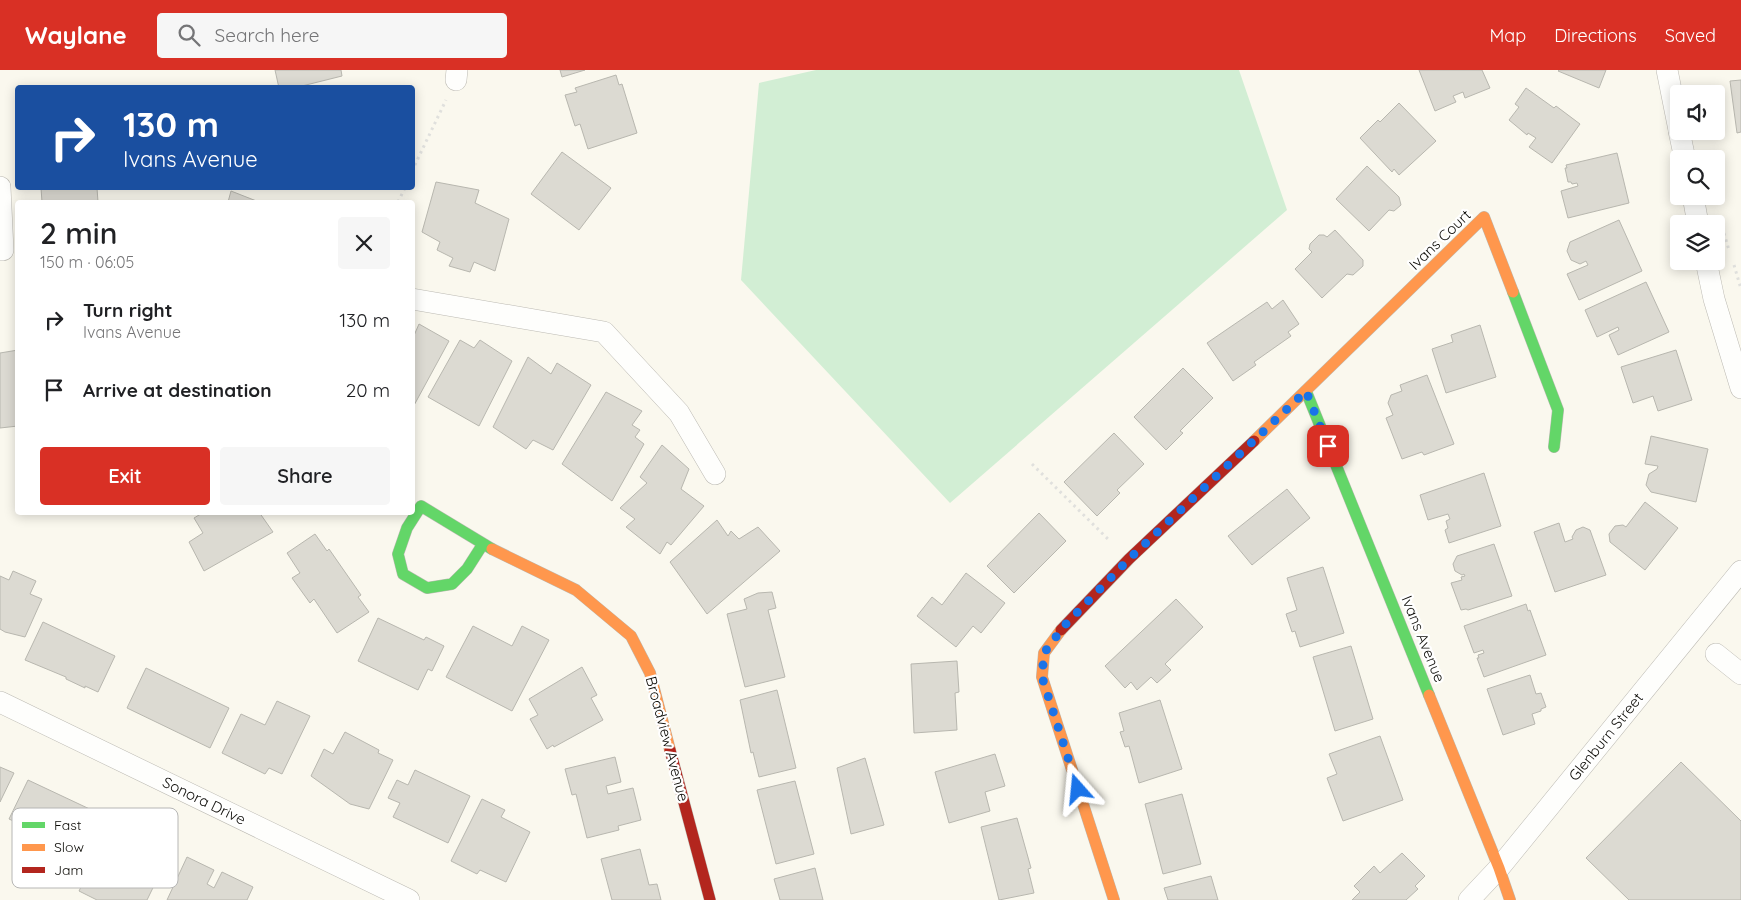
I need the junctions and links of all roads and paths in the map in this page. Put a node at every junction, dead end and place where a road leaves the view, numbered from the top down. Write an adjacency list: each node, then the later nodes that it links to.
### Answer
1 (1667, 70): 3 (street)
2 (456, 75): 4 (path)
3 (1670, 85)
4 (415, 164)
5 (0, 187): 7 (street)
6 (1725, 238): 8 (path)
7 (0, 250)
8 (1729, 252)
9 (1732, 261): 11 (path)
10 (1708, 270): 13 (street)
11 (1741, 289)
12 (415, 300): 17 (street)
13 (1741, 388)
14 (1306, 391): 15 (street, Ivans Court); 21 (street); 26 (street, Ivans Avenue)
15 (1554, 447)
16 (1032, 464): 21 (path)
17 (715, 474)
18 (416, 504): 20 (street, Broadview Avenue)
19 (412, 515): 20 (street, Broadview Avenue)
20 (483, 544): 28 (street, Broadview Avenue)
21 (1129, 559): 29 (street)
22 (1741, 571): 26 (street, Glenburn Street)
23 (1716, 654): 24 (street)
24 (1741, 674)
25 (0, 702): 27 (street, Sonora Drive)
26 (1499, 868): 30 (street, Glenburn Street); 31 (street, Ivans Avenue)
27 (409, 900)
28 (710, 900)
29 (1114, 900)
30 (1469, 900)
31 (1510, 900)

